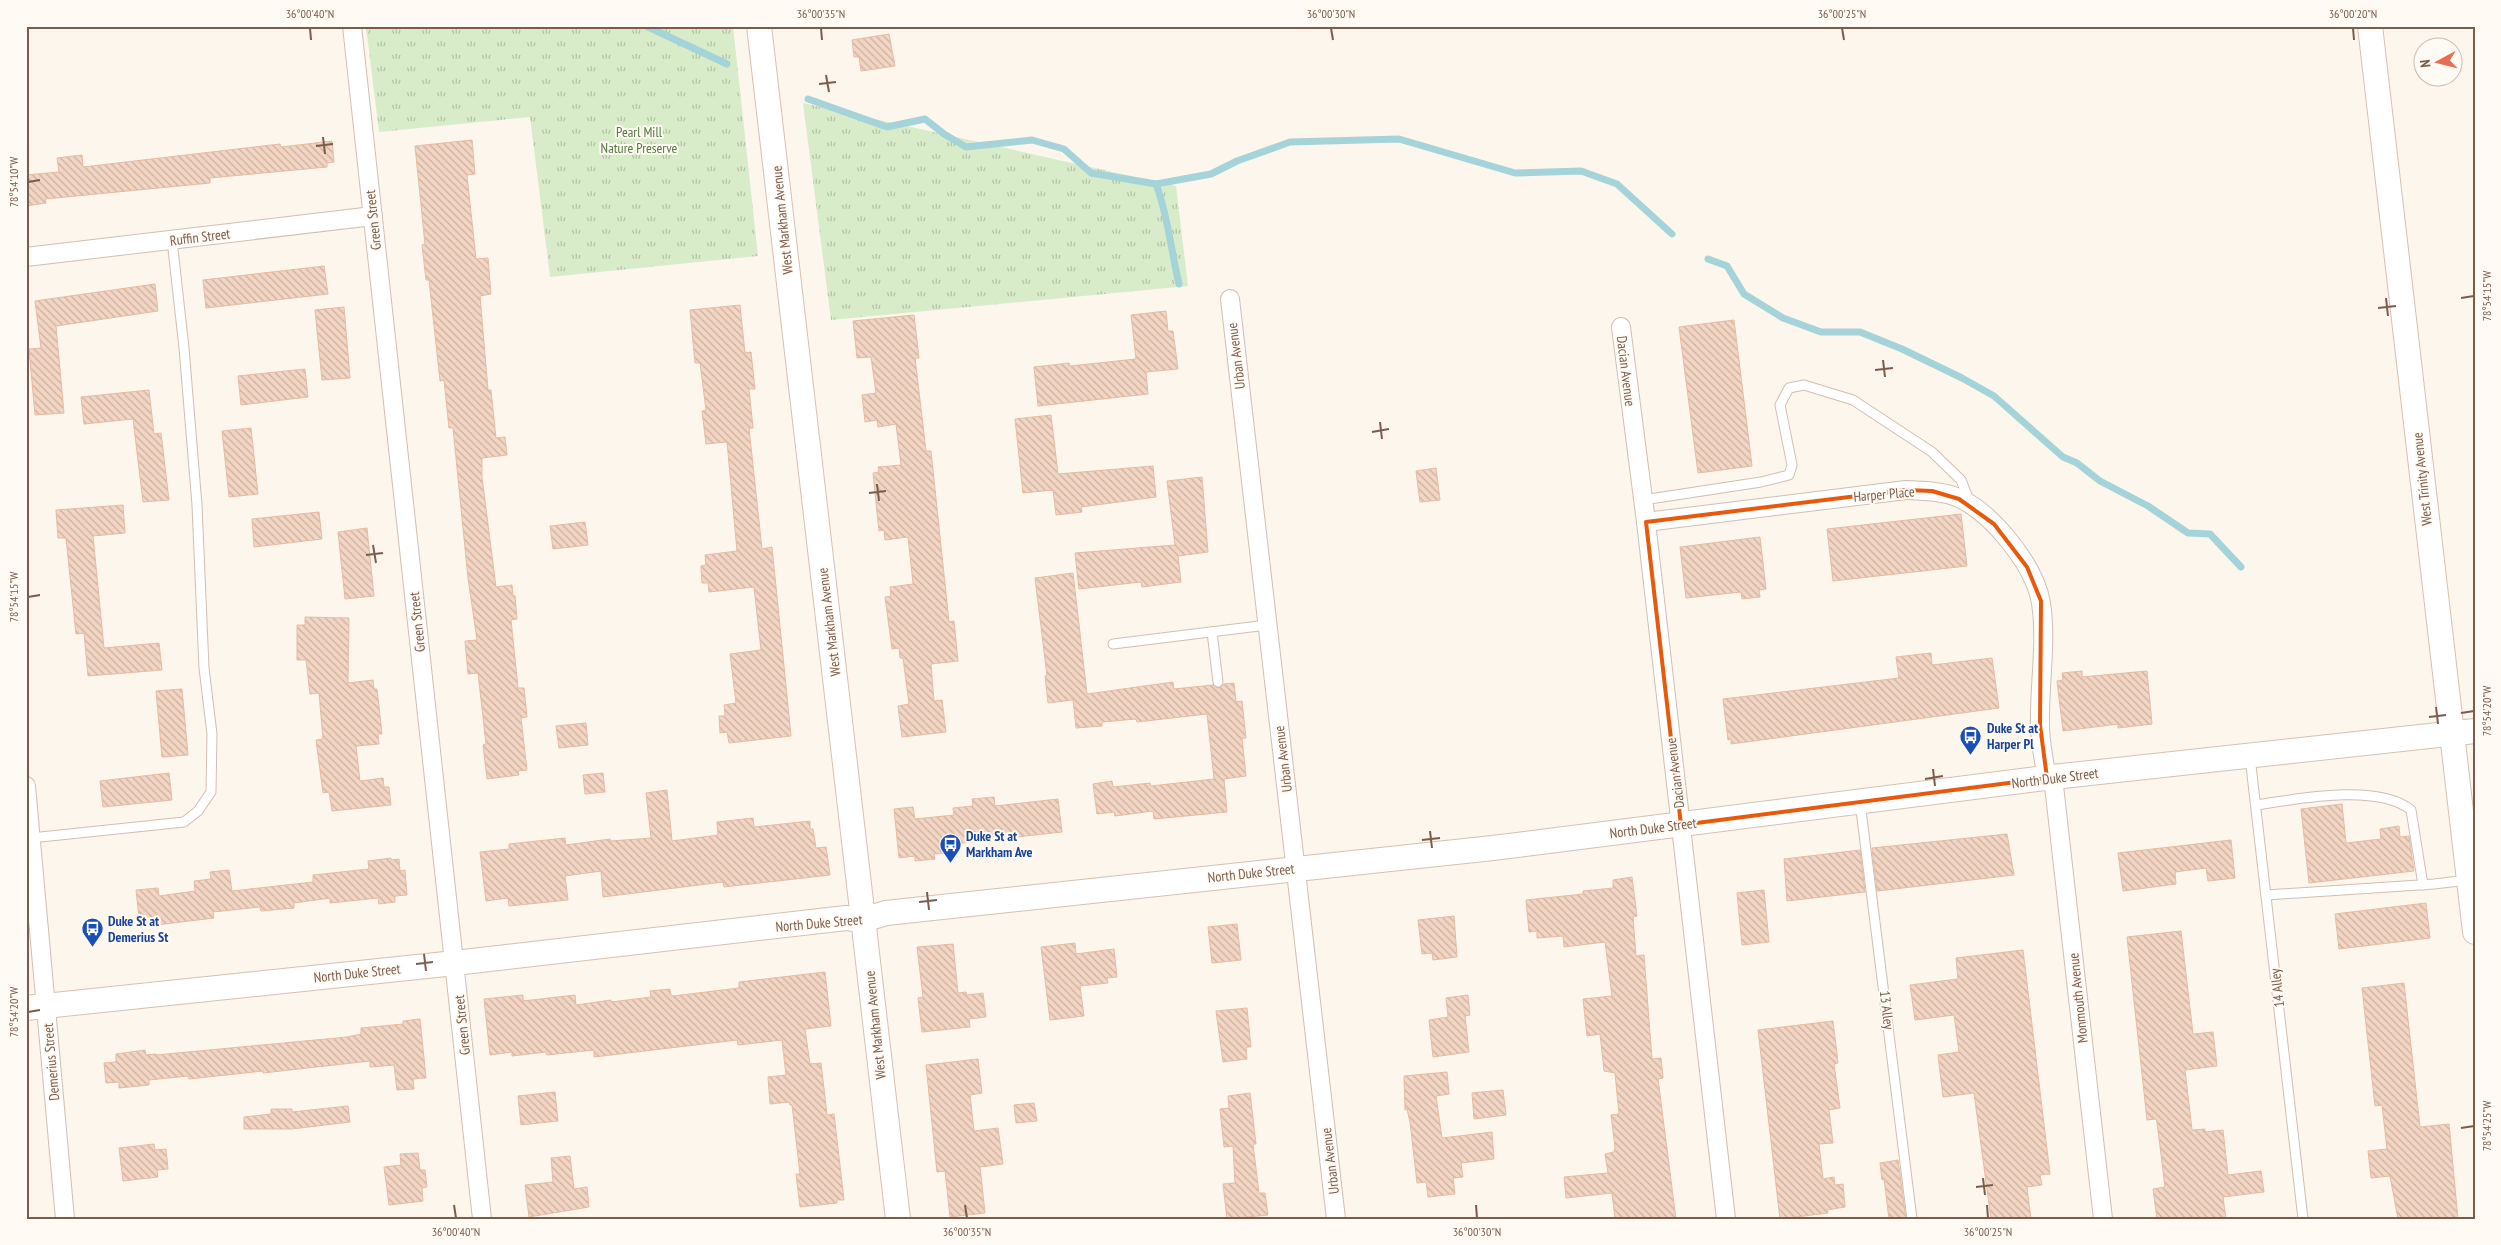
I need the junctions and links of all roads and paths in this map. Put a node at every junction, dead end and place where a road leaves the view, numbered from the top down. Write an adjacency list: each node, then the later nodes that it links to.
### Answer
1 (352, 26): 4 (street, Green Street)
2 (759, 26): 29 (main road, West Markham Avenue)
3 (2370, 26): 17 (main road, West Trinity Avenue)
4 (373, 216): 5 (street, Ruffin Street); 31 (street, Green Street)
5 (172, 240): 6 (street, Ruffin Street); 24 (lane)
6 (26, 257)
7 (1230, 299): 12 (street, Urban Avenue)
8 (1621, 327): 9 (street, Dacian Avenue)
9 (1643, 500): 10 (lane); 11 (street, Dacian Avenue)
10 (1971, 506): 11 (street, Harper Place); 19 (street, Harper Place)
11 (1646, 522): 23 (street, Dacian Avenue)
12 (1267, 625): 13 (lane); 25 (street, Urban Avenue)
13 (1212, 632): 14 (lane); 15 (lane)
14 (1113, 644)
15 (1218, 682)
16 (2475, 731): 17 (main road, North Duke Street)
17 (2450, 734): 18 (main road, North Duke Street); 26 (main road, West Trinity Avenue)
18 (2250, 757): 19 (main road, North Duke Street); 22 (lane, 14 Alley)
19 (2050, 778): 21 (main road, North Duke Street); 39 (street, Monmouth Avenue)
20 (26, 786): 24 (street, Demerius Street)
21 (1860, 802): 23 (main road, North Duke Street); 38 (lane, 13 Alley)
22 (2256, 805): 27 (lane); 28 (lane, 14 Alley)
23 (1681, 825): 25 (main road, North Duke Street); 37 (street, Dacian Avenue)
24 (31, 838): 32 (street, Demerius Street)
25 (1295, 868): 29 (main road, North Duke Street); 36 (street, Urban Avenue)
26 (2468, 880): 27 (lane); 30 (main road, West Trinity Avenue)
27 (2423, 885): 28 (lane)
28 (2266, 895): 40 (lane, 14 Alley)
29 (863, 920): 31 (main road, North Duke Street); 35 (main road, West Markham Avenue)
30 (2475, 932)
31 (455, 963): 32 (main road, North Duke Street); 34 (street, Green Street)
32 (36, 1006): 33 (street, Demerius Street)
33 (65, 1219)
34 (482, 1219)
35 (898, 1219)
36 (1336, 1219)
37 (1726, 1219)
38 (1912, 1219)
39 (2103, 1219)
40 (2303, 1219)

